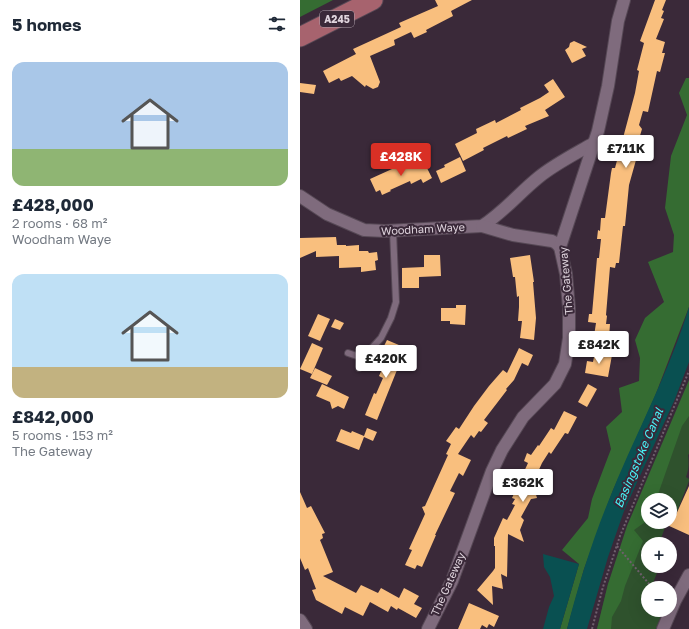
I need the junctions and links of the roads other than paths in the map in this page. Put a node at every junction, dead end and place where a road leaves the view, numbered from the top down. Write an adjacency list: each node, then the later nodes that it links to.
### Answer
1 (373, 0): 3 (main road, A245)
2 (624, 0): 4 (street, The Gateway)
3 (300, 37)
4 (594, 143): 6 (street); 8 (street, The Gateway)
5 (300, 196): 7 (street, Woodham Waye)
6 (482, 226): 7 (street, Woodham Waye); 8 (street, Woodham Waye)
7 (393, 231): 10 (lane)
8 (560, 247): 15 (street, The Gateway)
9 (348, 353): 10 (lane)
10 (360, 357): 11 (lane)
11 (359, 368)
12 (689, 575): 16 (street)
13 (300, 620): 14 (street)
14 (306, 629)
15 (428, 629)
16 (663, 629)

